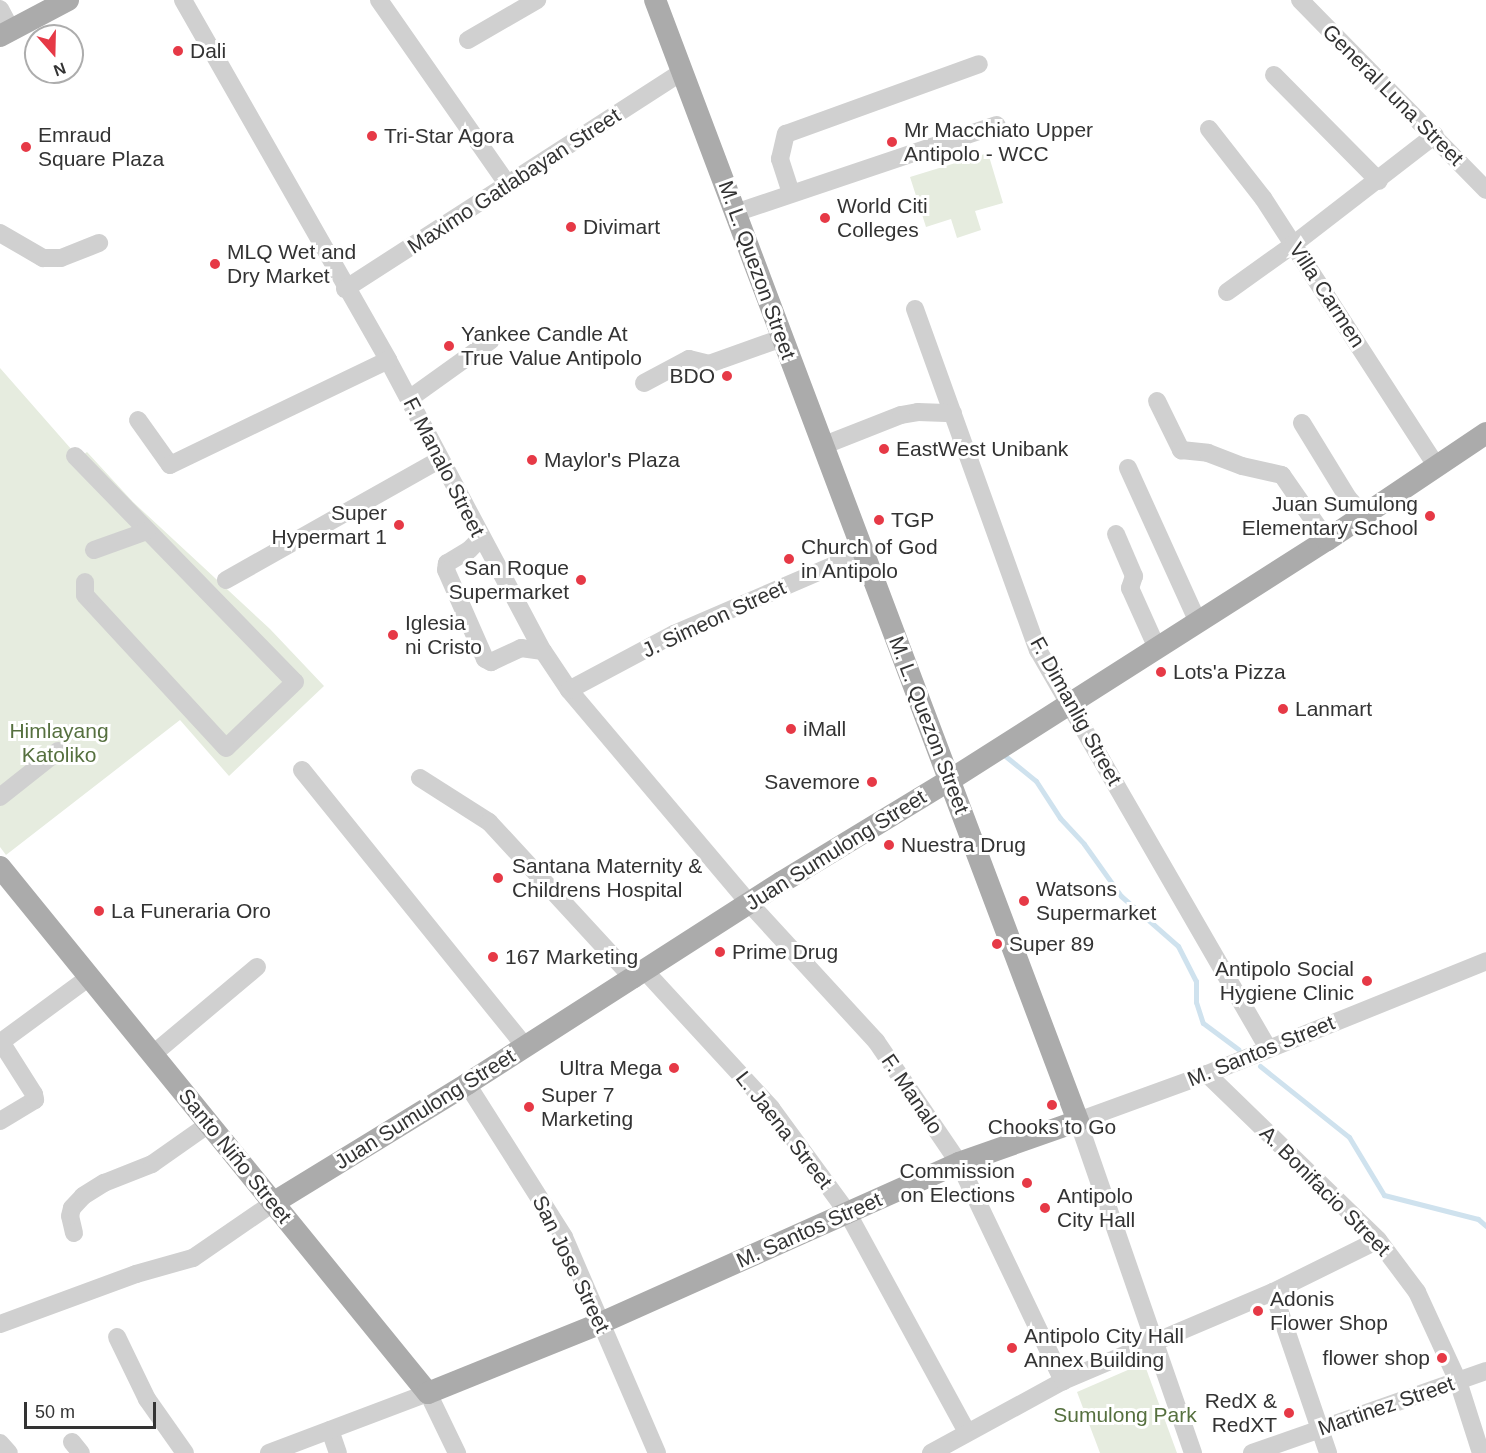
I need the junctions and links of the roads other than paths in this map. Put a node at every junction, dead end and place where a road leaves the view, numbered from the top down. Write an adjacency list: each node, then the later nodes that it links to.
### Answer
1 (68, 0): 8 (main road)
2 (183, 0): 24 (street, F. Manalo Street)
3 (379, 0): 17 (street)
4 (537, 0): 9 (street)
5 (655, 0): 11 (main road, M. L. Quezon Street)
6 (1300, 0): 15 (street, General Luna Street)
7 (0, 9): 8 (street)
8 (6, 33)
9 (468, 40)
10 (979, 64): 19 (street)
11 (682, 72): 17 (street, Maximo Gatlabayan Street); 20 (main road, M. L. Quezon Street)
12 (1274, 75): 16 (street)
13 (997, 124): 19 (street)
14 (1209, 129): 23 (street, Villa Carmen)
15 (1435, 135): 16 (street); 18 (street, General Luna Street)
16 (1379, 181): 23 (street)
17 (508, 185): 24 (street, Maximo Gatlabayan Street)
18 (1486, 190)
19 (791, 193): 20 (street)
20 (735, 213): 27 (main road, M. L. Quezon Street)
21 (0, 233): 22 (street)
22 (99, 243)
23 (1294, 244): 25 (street); 40 (street, Villa Carmen)
24 (345, 289): 29 (street, F. Manalo Street)
25 (1227, 292)
26 (915, 309): 33 (street, F. Dimanlig Street)
27 (782, 338): 30 (street); 37 (main road, M. L. Quezon Street)
28 (490, 341): 31 (street)
29 (388, 360): 31 (street, F. Manalo Street); 34 (street)
30 (644, 383)
31 (409, 399): 39 (street, F. Manalo Street)
32 (1156, 401): 46 (street)
33 (953, 413): 37 (street); 55 (street, F. Dimanlig Street)
34 (138, 420)
35 (1302, 423): 42 (street)
36 (1486, 433): 40 (main road, Juan Sumulong Street)
37 (822, 446): 48 (main road, M. L. Quezon Street)
38 (75, 456): 43 (street)
39 (439, 460): 45 (street, F. Manalo Street); 49 (street)
40 (1437, 467): 42 (main road, Juan Sumulong Street)
41 (1128, 468): 51 (street)
42 (1364, 516): 46 (main road, Juan Sumulong Street)
43 (147, 531): 47 (street); 50 (street)
44 (1116, 534): 52 (street)
45 (481, 538): 53 (street, F. Manalo Street); 53 (street)
46 (1327, 540): 51 (main road, Juan Sumulong Street)
47 (94, 550)
48 (862, 553): 54 (street, J. Simeon Street); 59 (main road, M. L. Quezon Street)
49 (226, 580)
50 (85, 582)
51 (1198, 622): 52 (main road, Juan Sumulong Street)
52 (1157, 648): 55 (main road, Juan Sumulong Street)
53 (543, 651): 54 (street, F. Manalo Street)
54 (569, 690): 62 (street, F. Manalo Street)
55 (1068, 704): 59 (main road, Juan Sumulong Street); 69 (street, F. Dimanlig Street)
56 (58, 750): 60 (street)
57 (302, 770): 68 (street)
58 (420, 778): 65 (street, L. Jaena Street)
59 (950, 780): 62 (main road, Juan Sumulong Street); 74 (main road, M. L. Quezon Street)
60 (0, 797)
61 (0, 867): 66 (main road, Santo Niño Street)
62 (748, 903): 65 (main road, Juan Sumulong Street); 76 (street, F. Manalo)
63 (1486, 961): 69 (street, M. Santos Street)
64 (257, 967): 70 (street)
65 (640, 975): 68 (main road, Juan Sumulong Street); 78 (street, L. Jaena Street)
66 (88, 978): 67 (street); 70 (main road, Santo Niño Street)
67 (0, 1041): 73 (street)
68 (525, 1046): 72 (main road, Juan Sumulong Street)
69 (1268, 1048): 71 (street, M. Santos Street)
70 (152, 1055): 75 (main road, Santo Niño Street)
71 (1207, 1074): 74 (street, M. Santos Street); 80 (street, A. Bonifacio Street)
72 (467, 1084): 77 (main road, Juan Sumulong Street); 82 (street, San Jose Street)
73 (0, 1121)
74 (1078, 1121): 76 (main road, M. Santos Street); 85 (street, M. L. Quezon Street)
75 (209, 1124): 77 (main road, Santo Niño Street); 79 (street)
76 (959, 1163): 78 (main road, M. Santos Street); 87 (street, F. Manalo)
77 (273, 1203): 83 (street); 89 (main road, Santo Niño Street)
78 (847, 1212): 82 (main road, M. Santos Street); 92 (street, L. Jaena Street)
79 (74, 1233)
80 (1378, 1240): 81 (street); 88 (street, A. Bonifacio Street)
81 (1273, 1292): 85 (street); 90 (street)
82 (601, 1323): 89 (main road, M. Santos Street); 100 (street, San Jose Street)
83 (0, 1324)
84 (117, 1338): 96 (street)
85 (1154, 1342): 87 (street); 101 (street, M. L. Quezon Street)
86 (1486, 1371): 88 (street, Martinez Street)
87 (1063, 1381): 92 (street)
88 (1458, 1381): 90 (street, Martinez Street); 104 (street, A. Bonifacio Street)
89 (428, 1394): 91 (street, M. Santos Street); 99 (street, Santo Niño Street)
90 (1321, 1427): 102 (street, Martinez Street); 103 (street)
91 (330, 1430): 97 (street, M. Santos Street); 98 (street)
92 (967, 1432): 94 (street)
93 (0, 1443): 95 (street)
94 (934, 1452)
95 (9, 1453)
96 (185, 1453)
97 (269, 1453)
98 (338, 1453)
99 (457, 1453)
100 (657, 1453)
101 (1193, 1453)
102 (1252, 1453)
103 (1329, 1453)
104 (1481, 1453)

